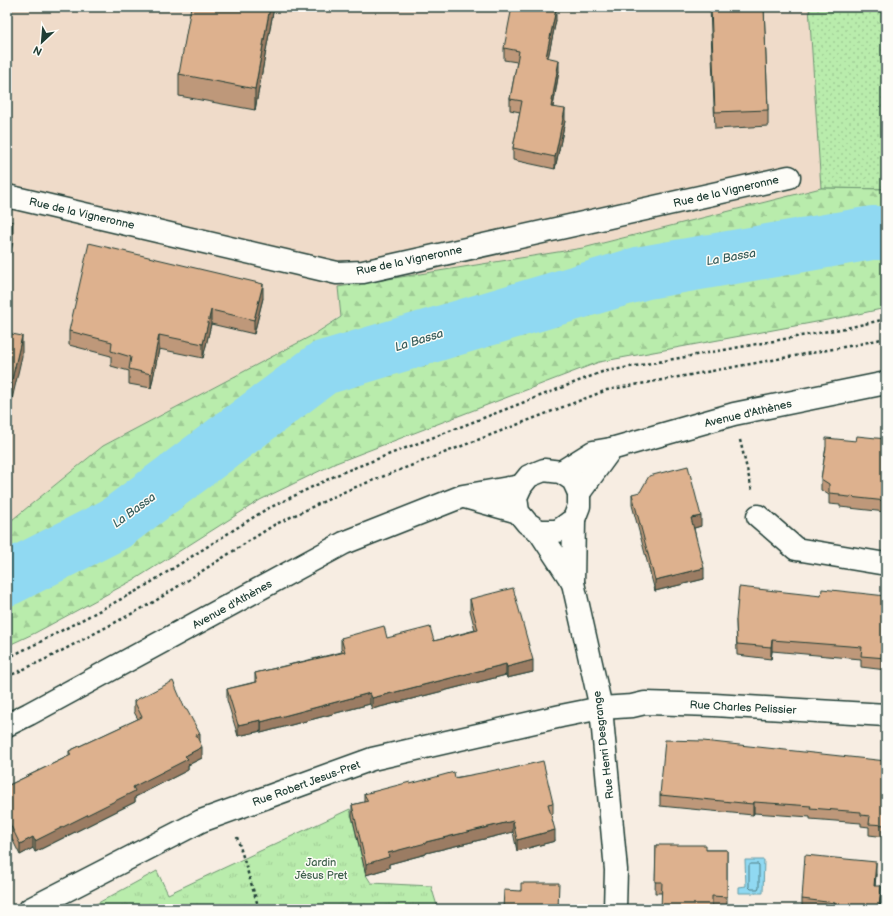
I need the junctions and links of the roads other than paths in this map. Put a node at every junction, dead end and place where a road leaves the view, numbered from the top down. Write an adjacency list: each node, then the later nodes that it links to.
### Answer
1 (789, 177): 2 (street, Rue de la Vigneronne)
2 (7, 196)
3 (886, 383): 4 (street, Avenue d'Athènes)
4 (611, 449): 5 (street, Avenue d'Athènes); 7 (street)
5 (561, 472): 6 (street); 7 (street)
6 (521, 486): 8 (street, Avenue d'Athènes); 9 (street)
7 (579, 493): 11 (street)
8 (463, 496): 9 (street); 17 (street, Avenue d'Athènes)
9 (518, 512): 12 (street)
10 (758, 516): 13 (street)
11 (574, 519): 12 (street); 14 (street, Rue Henri Desgrange)
12 (539, 531): 14 (street, Rue Henri Desgrange)
13 (886, 564)
14 (573, 583): 15 (street, Rue Henri Desgrange)
15 (600, 708): 16 (street, Rue Charles Pelissier); 18 (street, Rue Robert Jesus-Pret); 19 (street, Rue Henri Desgrange)
16 (886, 715)
17 (7, 724)
18 (30, 909)
19 (614, 909)

